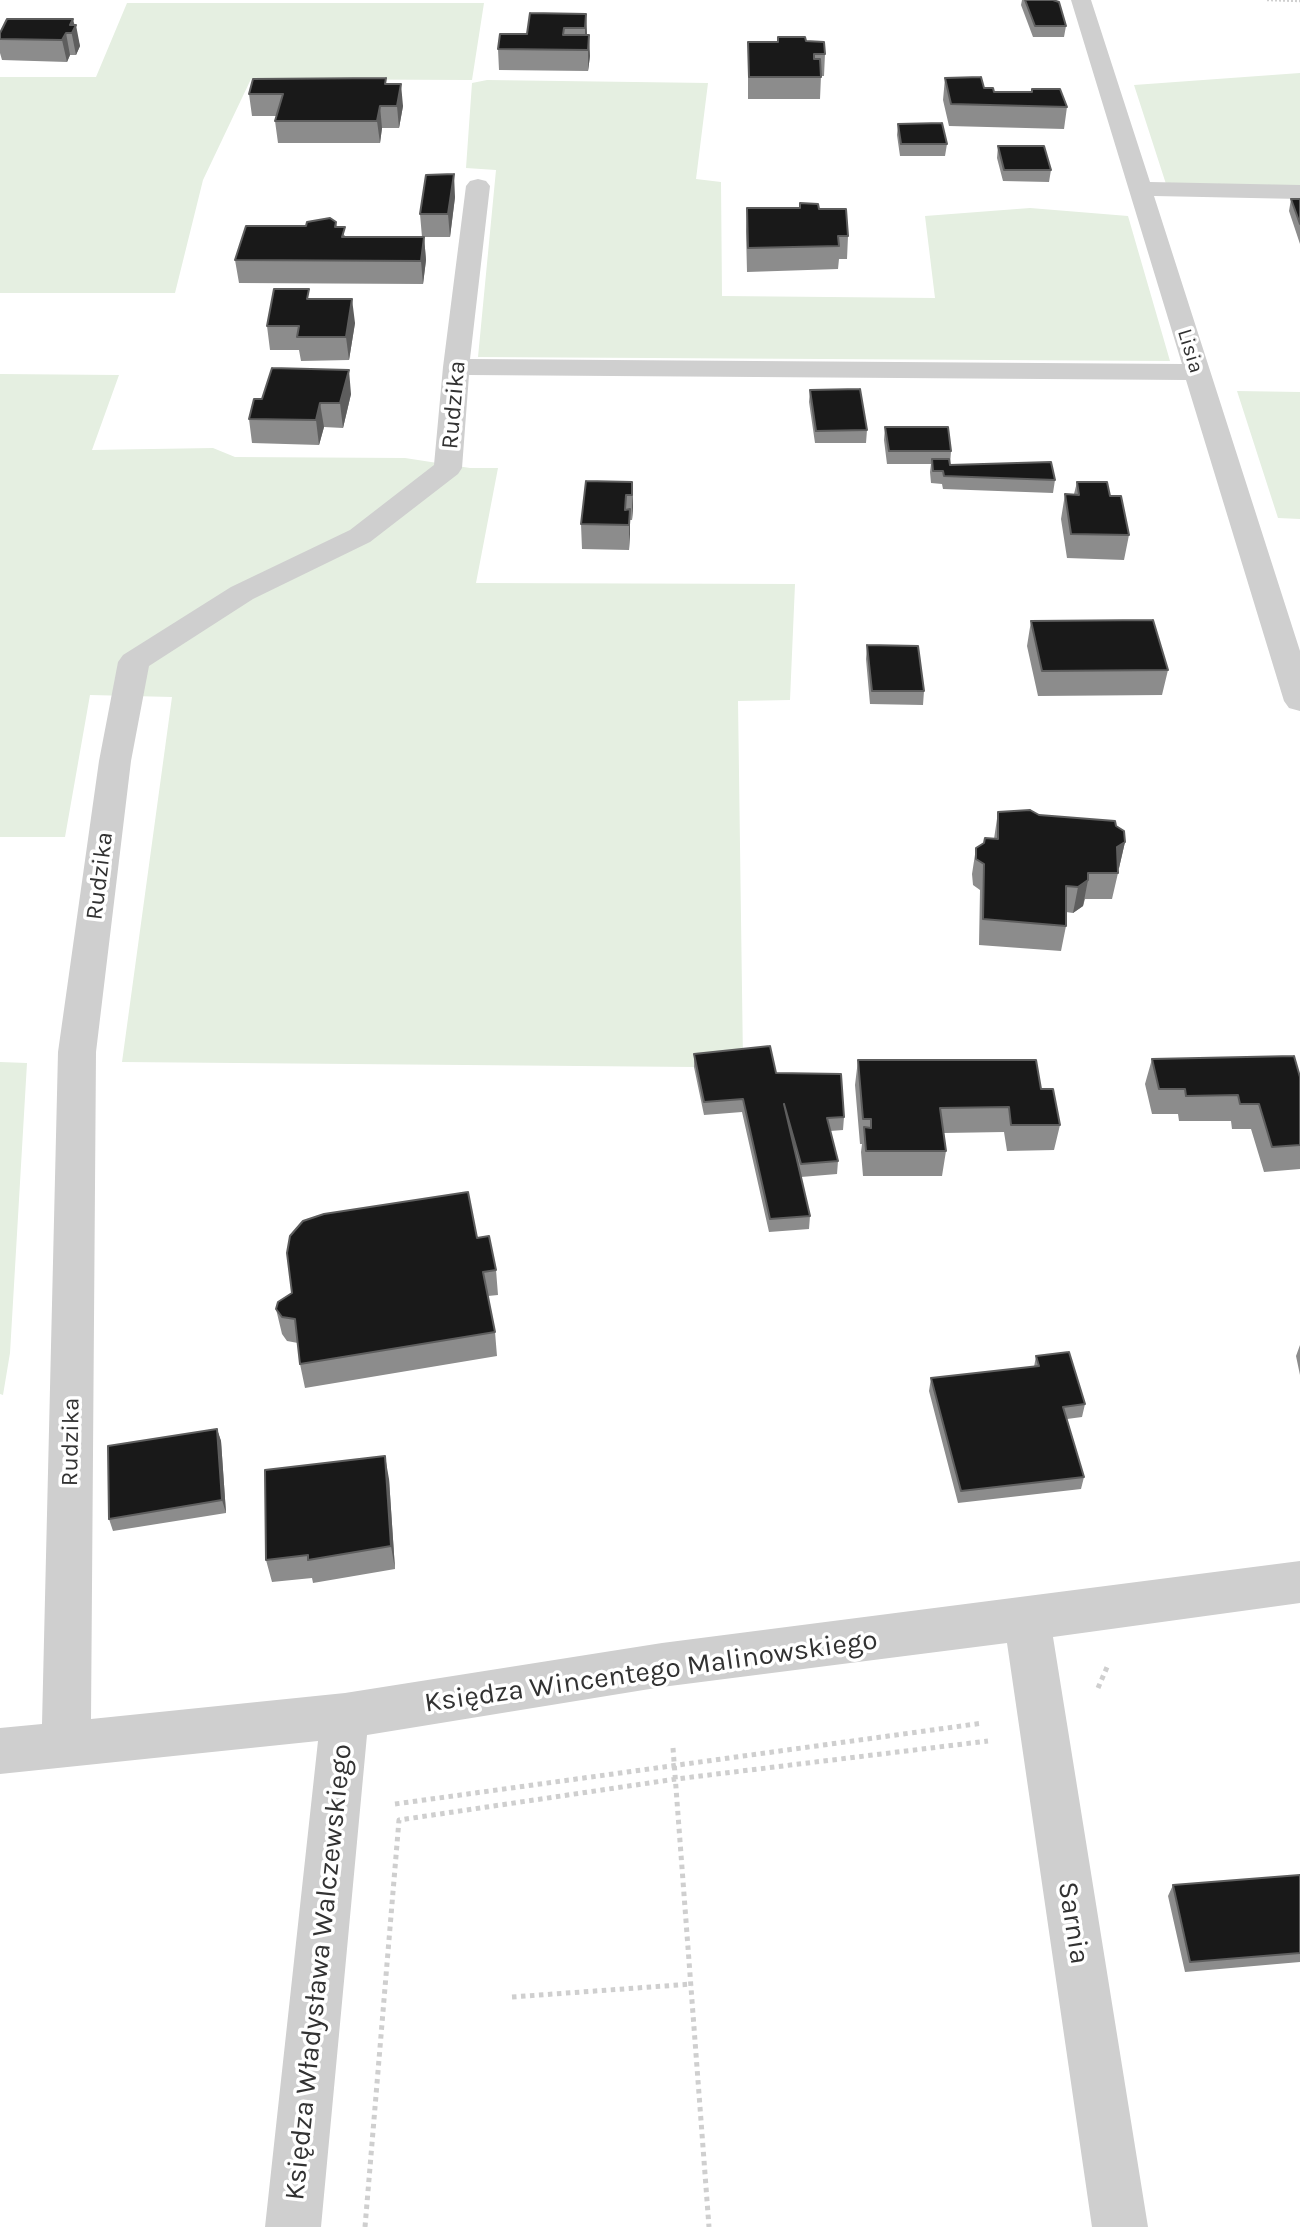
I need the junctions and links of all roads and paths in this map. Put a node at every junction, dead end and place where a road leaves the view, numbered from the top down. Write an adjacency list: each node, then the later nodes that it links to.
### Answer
1 (1082, 0): 5 (street, Lisia)
2 (1267, 0): 3 (path)
3 (1300, 1)
4 (478, 186): 7 (street, Rudzika)
5 (1139, 189): 6 (street); 8 (street, Lisia)
6 (1300, 192)
7 (456, 367): 8 (street); 15 (street, Rudzika)
8 (1197, 372): 9 (street, Lisia)
9 (1297, 683)
10 (1300, 1582): 11 (street, Księdza Wincentego Malinowskiego)
11 (1027, 1620): 13 (street, Księdza Wincentego Malinowskiego); 14 (street, Sarnia)
12 (1116, 1662): 14 (path)
13 (345, 1716): 15 (street, Księdza Wincentego Malinowskiego); 20 (street, Księdza Władysława Walczewskiego)
14 (1021, 1730): 18 (path); 19 (path); 26 (street, Sarnia)
15 (66, 1746): 17 (street, Księdza Wincentego Malinowskiego)
16 (673, 1748): 18 (path)
17 (0, 1751)
18 (674, 1765): 19 (path); 20 (path)
19 (676, 1779): 21 (path); 24 (path)
20 (335, 1811): 23 (street, Księdza Władysława Walczewskiego)
21 (692, 1984): 22 (path); 25 (path)
22 (512, 1997)
23 (293, 2227)
24 (365, 2227)
25 (709, 2227)
26 (1120, 2227)

